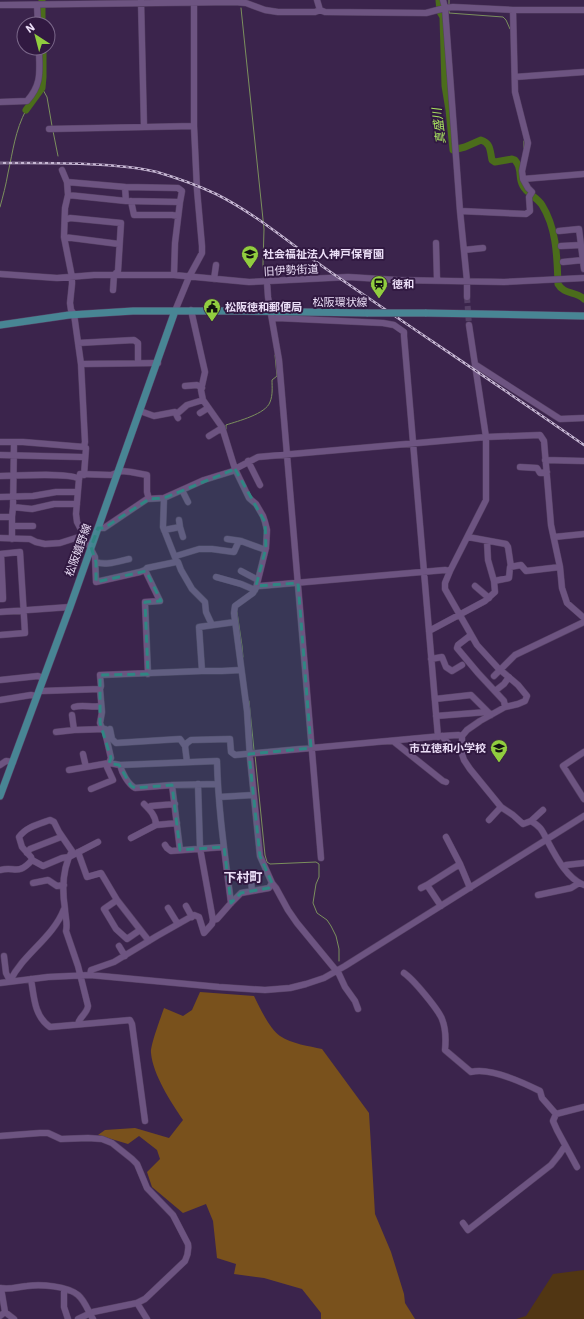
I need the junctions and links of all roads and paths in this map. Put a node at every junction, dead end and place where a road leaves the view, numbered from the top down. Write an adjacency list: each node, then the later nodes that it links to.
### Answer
1 (317, 0): 8 (street)
2 (443, 0): 7 (street)
3 (141, 2): 4 (street); 5 (street); 17 (street)
4 (194, 3): 8 (street); 16 (street)
5 (37, 5): 6 (street); 11 (street)
6 (0, 6)
7 (447, 7): 8 (street); 9 (street); 27 (street)
8 (320, 10)
9 (513, 10): 10 (street); 14 (street)
10 (584, 10)
11 (38, 16)
12 (39, 56): 15 (street)
13 (584, 72): 14 (street)
14 (515, 77): 21 (street)
15 (0, 102)
16 (194, 126): 17 (street); 46 (street)
17 (144, 127): 18 (street)
18 (49, 128)
19 (62, 170): 22 (street)
20 (584, 174): 21 (street)
21 (523, 179): 27 (street)
22 (66, 182): 23 (street); 24 (street)
23 (125, 187): 25 (street); 26 (street)
24 (68, 195): 25 (street); 29 (street)
25 (129, 201): 26 (street); 28 (street)
26 (180, 202): 28 (street)
27 (460, 211): 37 (street)
28 (178, 216): 44 (street)
29 (65, 220): 31 (street); 32 (street)
30 (559, 231): 34 (street)
31 (64, 237): 32 (street); 45 (street)
32 (119, 244): 43 (street)
33 (436, 244): 49 (street)
34 (581, 244): 35 (street); 38 (street)
35 (561, 246)
36 (483, 248): 37 (street)
37 (464, 250): 50 (street)
38 (583, 260): 39 (street); 41 (street)
39 (563, 262)
40 (216, 265): 48 (street)
41 (584, 269)
42 (0, 274): 45 (street, 旧伊勢街道)
43 (114, 275): 44 (street, 旧伊勢街道); 45 (street, 旧伊勢街道); 52 (street)
44 (174, 275): 46 (street, 旧伊勢街道)
45 (72, 276): 56 (street)
46 (189, 277): 48 (street, 旧伊勢街道); 55 (street)
47 (584, 278): 50 (street, 旧伊勢街道)
48 (214, 279): 51 (street, 旧伊勢街道)
49 (437, 280): 50 (street, 旧伊勢街道); 51 (street, 旧伊勢街道)
50 (467, 281): 53 (street)
51 (266, 282): 57 (street)
52 (113, 290)
53 (467, 297)
54 (191, 310): 55 (main road, 松阪環状線); 57 (main road, 松阪環状線); 67 (street)
55 (175, 312): 56 (main road, 松阪環状線); 63 (main road, 松阪嬉野線)
56 (74, 314): 59 (main road, 松阪環状線); 61 (street)
57 (272, 315): 58 (main road, 松阪環状線, bridge); 78 (street); 82 (street)
58 (584, 316)
59 (0, 325)
60 (469, 325): 65 (street)
61 (78, 343): 62 (street); 64 (street)
62 (138, 363): 63 (street); 64 (street)
63 (158, 363): 70 (main road, 松阪嬉野線)
64 (81, 364): 79 (street)
65 (476, 365): 72 (street); 75 (street)
66 (185, 386): 67 (street)
67 (202, 388): 68 (street)
68 (204, 400): 69 (street); 70 (street)
69 (208, 408): 71 (street); 73 (street)
70 (140, 411): 91 (main road, 松阪嬉野線)
71 (200, 413)
72 (584, 418)
73 (222, 428): 74 (street); 88 (street)
74 (209, 436)
75 (486, 437): 78 (street); 84 (street); 115 (street)
76 (0, 442): 77 (street)
77 (14, 442): 79 (street); 81 (street)
78 (413, 444): 82 (street); 133 (street)
79 (84, 447): 90 (street)
80 (0, 455): 81 (street)
81 (13, 455): 83 (street); 93 (street)
82 (287, 455): 85 (street); 136 (street)
83 (81, 457)
84 (546, 460): 86 (street); 89 (street)
85 (248, 461): 88 (street); 94 (street)
86 (584, 461)
87 (520, 466): 89 (street)
88 (235, 469): 95 (street); 123 (street)
89 (547, 472): 112 (street)
90 (82, 473): 91 (street); 93 (street); 96 (street)
91 (118, 473): 100 (street); 108 (main road, 松阪嬉野線)
92 (0, 476): 93 (street)
93 (13, 476): 97 (street)
94 (260, 485)
95 (182, 490): 99 (street); 101 (street)
96 (77, 492): 97 (street); 102 (street)
97 (12, 496): 98 (street); 103 (street)
98 (0, 497)
99 (164, 498): 100 (street); 109 (street)
100 (149, 499): 108 (street)
101 (188, 502)
102 (77, 504): 103 (street); 111 (street)
103 (13, 507): 105 (street)
104 (0, 517): 105 (street)
105 (12, 517): 106 (street)
106 (12, 526): 107 (street); 116 (street)
107 (33, 526)
108 (98, 528): 121 (main road, 松阪嬉野線)
109 (164, 530): 114 (street); 120 (street)
110 (584, 534): 112 (street)
111 (85, 535): 116 (street); 121 (street)
112 (554, 537): 129 (street)
113 (0, 538): 116 (street)
114 (183, 538)
115 (468, 538): 119 (street); 132 (street)
116 (12, 539)
117 (226, 539): 118 (street)
118 (241, 541): 123 (street); 126 (street)
119 (487, 541): 128 (street); 135 (street)
120 (170, 543): 122 (street); 126 (street)
121 (91, 547): 127 (street); 141 (main road, 松阪嬉野線)
122 (164, 548)
123 (266, 548): 137 (street)
124 (0, 554): 140 (street); 142 (street)
125 (129, 559): 127 (street)
126 (176, 559): 130 (street); 148 (street)
127 (96, 562): 130 (street)
128 (511, 567): 129 (street); 135 (street)
129 (560, 567): 145 (street)
130 (145, 570): 157 (street)
131 (241, 571): 137 (street)
132 (450, 571): 133 (street); 144 (street)
133 (424, 573): 136 (street); 149 (street)
134 (216, 577): 137 (street)
135 (494, 581): 139 (street)
136 (298, 583): 137 (street); 180 (street)
137 (256, 585): 146 (street)
138 (474, 586): 139 (street)
139 (489, 598): 144 (street)
140 (0, 599)
141 (70, 607): 142 (street); 160 (main road, 松阪嬉野線)
142 (23, 611): 143 (street); 150 (street)
143 (0, 612)
144 (460, 614): 149 (street); 151 (street)
145 (584, 618)
146 (235, 622): 148 (street); 154 (street)
147 (584, 622): 155 (street)
148 (212, 625): 156 (street)
149 (429, 631): 152 (street)
150 (0, 635)
151 (471, 636): 155 (street); 163 (street)
152 (431, 659): 153 (street); 165 (street)
153 (462, 664)
154 (241, 670): 156 (street); 184 (street)
155 (501, 670): 158 (street); 159 (street)
156 (202, 671): 157 (street)
157 (148, 674): 162 (street)
158 (494, 676)
159 (509, 677): 163 (street); 169 (street)
160 (43, 678): 161 (street); 164 (main road, 松阪嬉野線)
161 (0, 680)
162 (100, 689): 164 (street); 167 (street)
163 (495, 691): 169 (street)
164 (39, 693): 166 (street); 185 (main road, 松阪嬉野線)
165 (435, 699): 170 (street); 172 (street)
166 (0, 700)
167 (101, 706): 168 (street); 173 (street)
168 (74, 707)
169 (505, 708): 170 (street)
170 (489, 713): 172 (street); 176 (street)
171 (72, 715): 174 (street)
172 (436, 716): 177 (street)
173 (106, 729): 174 (street); 179 (street); 187 (street)
174 (74, 730): 175 (street)
175 (56, 732)
176 (462, 736): 177 (street); 204 (street)
177 (440, 737): 178 (street); 181 (street)
178 (393, 740): 180 (street); 192 (street)
179 (185, 746): 184 (street); 186 (street)
180 (311, 748): 184 (street); 223 (street)
181 (453, 749)
182 (584, 752): 200 (street)
183 (84, 754): 190 (street)
184 (249, 754): 197 (street)
185 (13, 762): 188 (street); 198 (main road, 松阪嬉野線)
186 (186, 762): 189 (street); 194 (street)
187 (109, 763): 189 (street); 190 (street); 196 (street)
188 (0, 765)
189 (120, 765): 195 (street)
190 (86, 767): 191 (street)
191 (69, 770)
192 (446, 782)
193 (198, 784): 194 (street); 195 (street); 218 (street)
194 (218, 784): 199 (street)
195 (172, 785): 202 (street)
196 (92, 789)
197 (253, 795): 199 (street); 231 (street)
198 (0, 796)
199 (219, 797): 217 (street)
200 (584, 799)
201 (144, 804): 210 (street)
202 (175, 804): 203 (street); 209 (street)
203 (151, 806)
204 (501, 807): 207 (street); 208 (street)
205 (543, 810): 208 (street)
206 (584, 816): 214 (street)
207 (489, 820)
208 (531, 821): 214 (street)
209 (177, 823): 210 (street); 219 (street)
210 (156, 825): 213 (street)
211 (61, 837): 221 (street); 221 (street); 222 (street)
212 (446, 837): 226 (street)
213 (131, 838)
214 (546, 839): 227 (street); 234 (street)
215 (98, 842): 220 (street)
216 (166, 845): 219 (street)
217 (224, 846): 218 (street); 238 (street)
218 (200, 848): 219 (street); 244 (street)
219 (180, 850)
220 (78, 852): 222 (street); 237 (street)
221 (27, 853): 224 (street)
222 (69, 857): 224 (street); 233 (street)
223 (321, 858)
224 (32, 860): 228 (street)
225 (584, 863): 227 (street)
226 (460, 864): 234 (street); 240 (street)
227 (563, 868): 232 (street)
228 (0, 870)
229 (251, 880): 235 (street)
230 (34, 883): 233 (street)
231 (272, 884): 235 (street); 251 (street)
232 (581, 884): 236 (street)
233 (64, 885): 241 (street)
234 (470, 888): 240 (street)
235 (252, 891): 238 (street)
236 (538, 895)
237 (117, 900): 246 (street); 246 (street)
238 (231, 903): 244 (street)
239 (186, 906): 243 (street)
240 (440, 906): 251 (street)
241 (64, 907): 253 (street); 256 (street)
242 (168, 908): 245 (street)
243 (192, 917): 244 (street); 245 (street)
244 (213, 920)
245 (178, 924): 247 (street)
246 (140, 930): 247 (street)
247 (149, 941): 250 (street)
248 (119, 946): 250 (street)
249 (4, 956): 256 (street)
250 (125, 956): 254 (street)
251 (336, 971): 254 (street); 258 (street)
252 (404, 973): 261 (street)
253 (80, 975): 254 (street); 255 (street); 259 (street)
254 (90, 975)
255 (31, 979): 256 (street); 259 (street)
256 (10, 981): 257 (street)
257 (0, 982)
258 (358, 1009)
259 (78, 1024): 262 (street)
260 (584, 1107): 261 (street)
261 (556, 1114): 264 (street)
262 (145, 1121)
263 (0, 1136): 269 (street)
264 (565, 1146): 265 (street); 266 (street)
265 (577, 1167)
266 (463, 1223)
267 (1, 1288): 268 (street); 270 (street)
268 (64, 1289): 271 (street); 273 (street)
269 (137, 1303): 271 (street); 275 (street)
270 (3, 1314): 272 (street)
271 (91, 1316): 274 (street)
272 (14, 1319)
273 (68, 1319)
274 (78, 1319)
275 (147, 1319)

